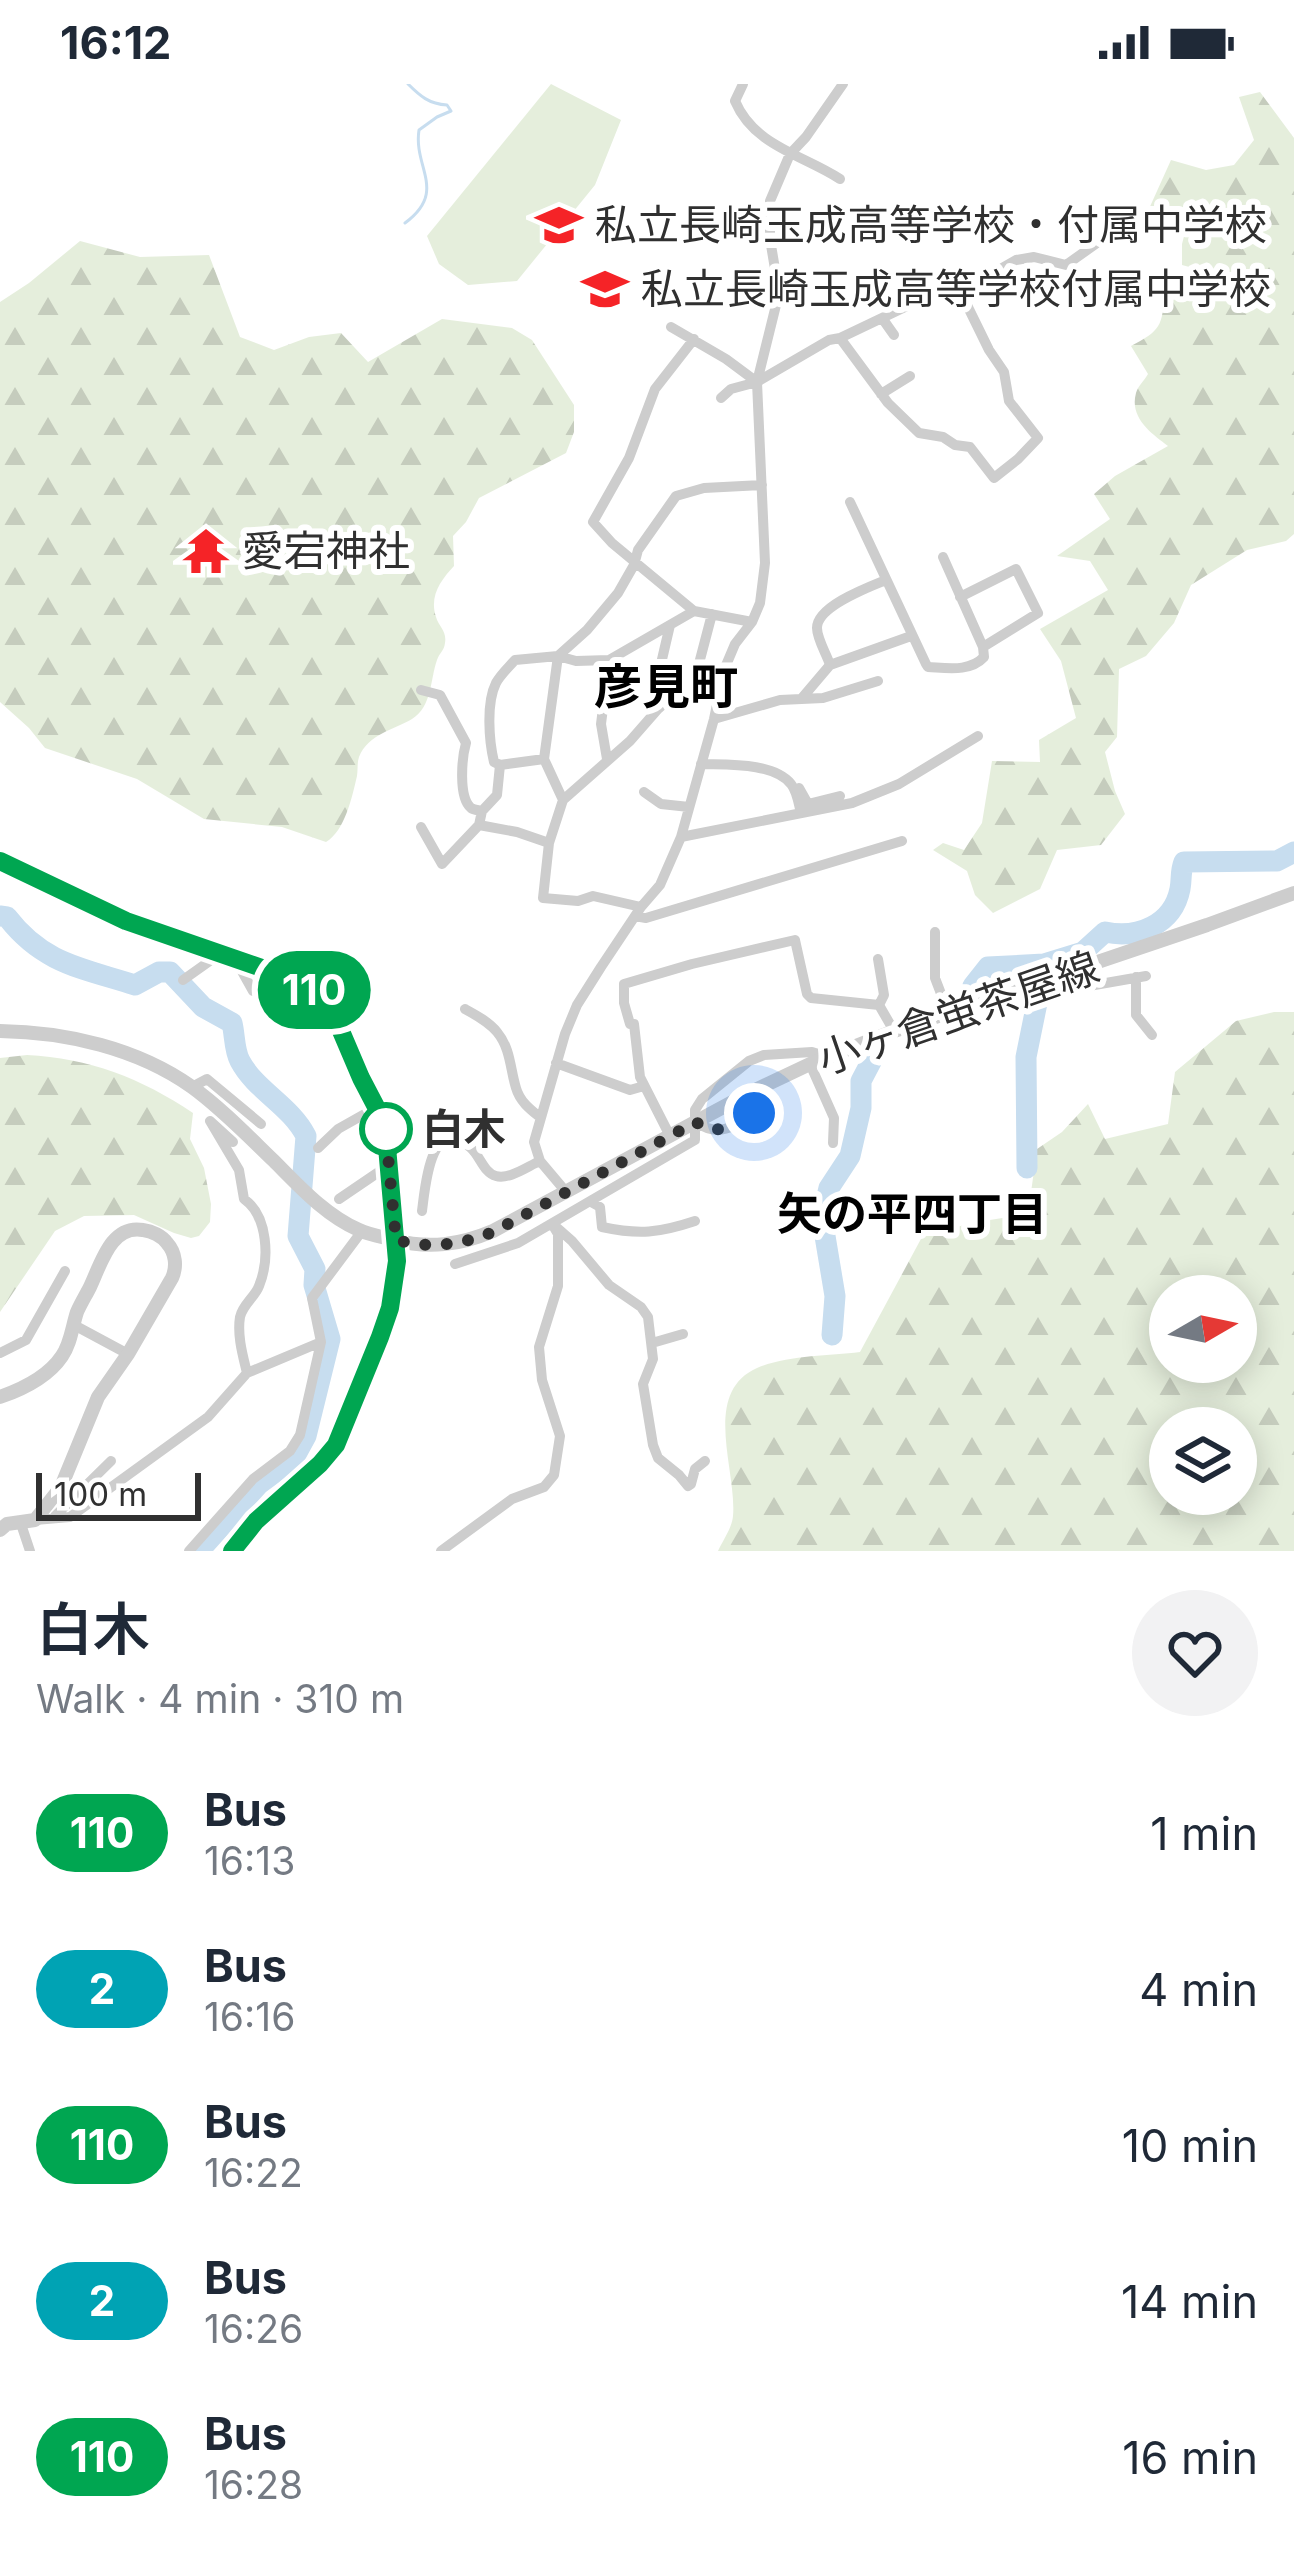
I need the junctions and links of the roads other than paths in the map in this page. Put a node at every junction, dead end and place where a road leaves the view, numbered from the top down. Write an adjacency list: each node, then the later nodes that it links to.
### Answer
1 (743, 84): 3 (street)
2 (843, 84): 3 (street)
3 (790, 154): 4 (street); 13 (street)
4 (840, 179)
5 (1126, 230): 6 (street)
6 (946, 287): 7 (street); 14 (street)
7 (882, 318): 9 (street); 10 (street)
8 (671, 326): 11 (street)
9 (894, 335)
10 (840, 338): 13 (street); 14 (street)
11 (694, 339): 13 (street); 19 (street)
12 (910, 376): 14 (street)
13 (757, 382): 15 (street); 16 (street)
14 (881, 394)
15 (721, 398)
16 (762, 485): 19 (street); 24 (street)
17 (850, 502): 20 (street)
18 (943, 557): 21 (street)
19 (635, 560): 22 (street); 28 (street)
20 (886, 580): 26 (street); 30 (street)
21 (960, 597): 27 (street); 27 (street)
22 (694, 611): 23 (street); 25 (street)
23 (712, 614): 24 (street); 33 (street)
24 (752, 622): 34 (street)
25 (670, 625): 29 (street); 36 (street)
26 (910, 636): 27 (street); 30 (street)
27 (983, 647)
28 (558, 656): 29 (street); 39 (street); 42 (street)
29 (609, 660): 40 (street)
30 (830, 665): 35 (street)
31 (878, 681): 35 (street)
32 (421, 690): 48 (street)
33 (691, 694): 34 (street); 36 (street)
34 (717, 695): 37 (street)
35 (802, 698): 37 (street)
36 (658, 709): 40 (street)
37 (714, 719): 41 (street)
38 (978, 736): 49 (street)
39 (544, 759): 42 (street); 46 (street)
40 (607, 759): 46 (street)
41 (701, 764): 43 (street); 47 (street)
42 (500, 765): 48 (street)
43 (791, 784): 45 (street); 49 (street)
44 (644, 792): 47 (street)
45 (840, 796)
46 (563, 800): 54 (street)
47 (689, 807): 52 (street)
48 (482, 812): 50 (street)
49 (801, 814): 52 (street)
50 (479, 825): 51 (street); 54 (street)
51 (422, 827)
52 (681, 837): 57 (street)
53 (902, 841): 57 (street)
54 (549, 843): 57 (street)
55 (0, 861): 59 (street)
56 (1294, 893): 62 (street, 小ヶ倉蛍茶屋線)
57 (638, 912): 71 (street)
58 (935, 932): 66 (street)
59 (228, 955): 61 (street); 63 (street); 76 (street)
60 (878, 959): 64 (street)
61 (183, 980)
62 (1042, 982): 66 (street, 小ヶ倉蛍茶屋線); 69 (street)
63 (253, 991)
64 (879, 1005): 68 (street); 73 (street)
65 (466, 1009): 77 (street)
66 (947, 1012): 68 (street, 小ヶ倉蛍茶屋線)
67 (0, 1031): 74 (street, 小ヶ倉蛍茶屋線)
68 (894, 1031): 70 (street, 小ヶ倉蛍茶屋線)
69 (1152, 1035)
70 (828, 1057): 72 (street, 小ヶ倉蛍茶屋線); 78 (street)
71 (556, 1063): 73 (street); 77 (street)
72 (810, 1064): 78 (street, 小ヶ倉蛍茶屋線); 82 (street)
73 (644, 1086): 80 (street)
74 (192, 1088): 79 (street); 92 (street, 小ヶ倉蛍茶屋線)
75 (768, 1094): 78 (street)
76 (377, 1106): 83 (street); 85 (street)
77 (541, 1118): 84 (street)
78 (696, 1122): 80 (street, 小ヶ倉蛍茶屋線); 88 (street)
79 (261, 1124)
80 (670, 1136): 86 (street, 小ヶ倉蛍茶屋線)
81 (232, 1142): 102 (street)
82 (833, 1143)
83 (317, 1148)
84 (540, 1161): 86 (street); 89 (street)
85 (388, 1165): 87 (street); 93 (street)
86 (567, 1193): 93 (street, 小ヶ倉蛍茶屋線)
87 (339, 1199)
88 (591, 1202): 90 (street); 91 (street)
89 (422, 1211)
90 (695, 1221)
91 (552, 1224): 94 (street); 99 (street); 112 (street)
92 (362, 1232): 93 (street, 小ヶ倉蛍茶屋線); 98 (street)
93 (396, 1240): 111 (street)
94 (455, 1264)
95 (65, 1271): 100 (street)
96 (74, 1325): 101 (street); 101 (street); 103 (street)
97 (683, 1334): 99 (street)
98 (321, 1342): 102 (street); 110 (street)
99 (652, 1343): 105 (street)
100 (0, 1353)
101 (128, 1354): 107 (street)
102 (247, 1373): 106 (street)
103 (0, 1396)
104 (111, 1461): 106 (street)
105 (705, 1461)
106 (53, 1519): 107 (street)
107 (28, 1521): 108 (street); 109 (street)
108 (0, 1529)
109 (29, 1551)
110 (189, 1551)
111 (232, 1551)
112 (441, 1551)

